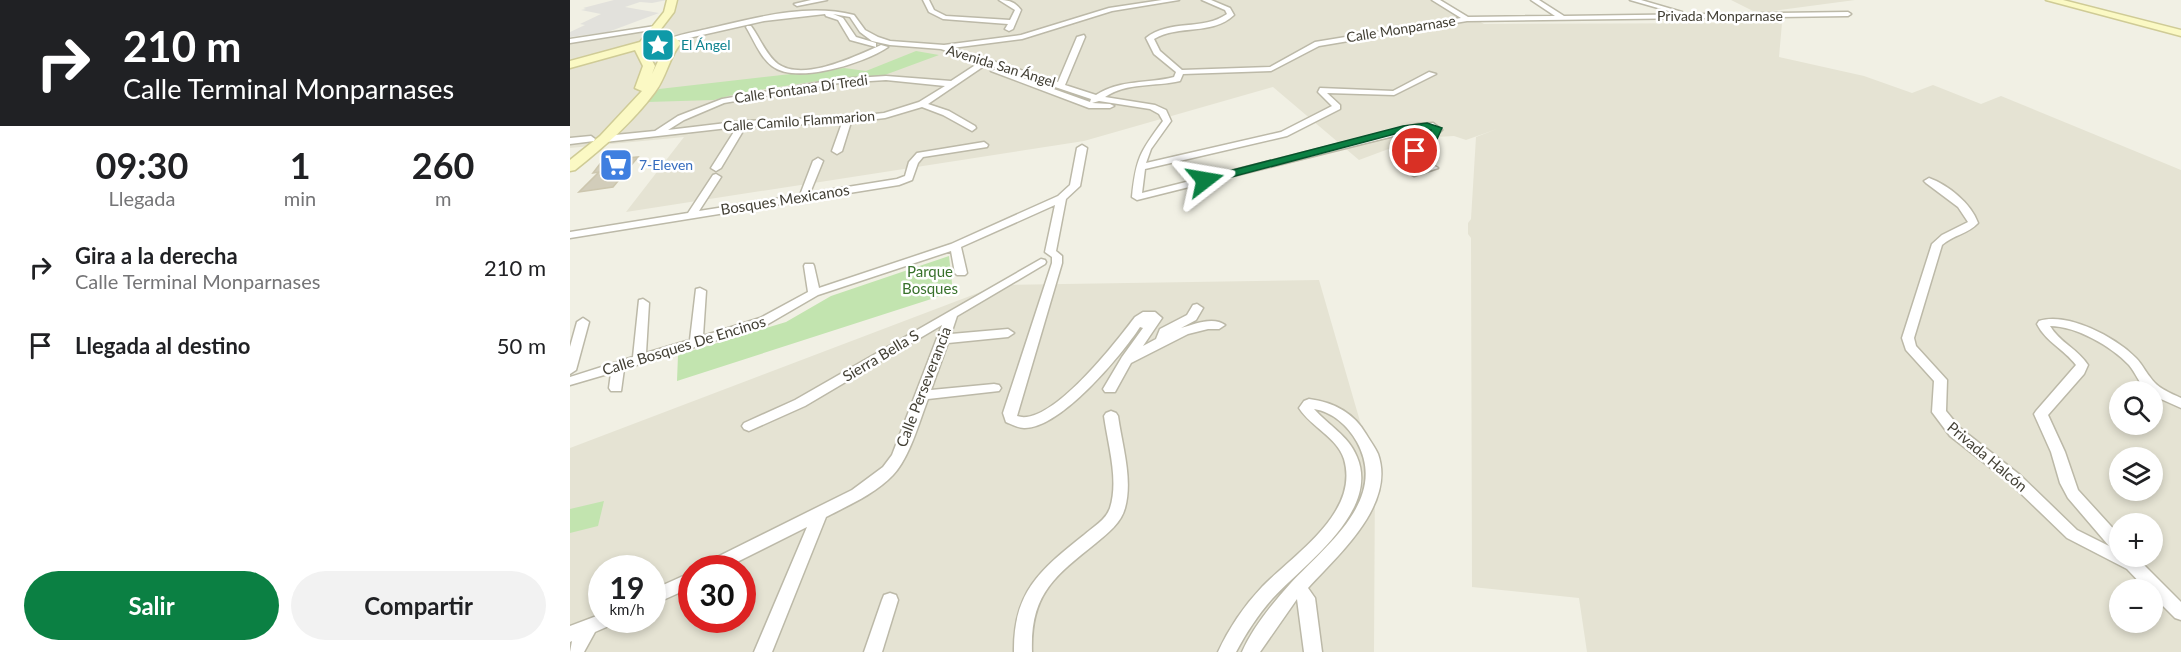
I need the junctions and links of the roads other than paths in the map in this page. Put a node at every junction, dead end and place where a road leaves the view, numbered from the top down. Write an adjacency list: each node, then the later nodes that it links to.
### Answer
1 (824, 0): 11 (street)
2 (926, 0): 20 (street)
3 (1002, 0): 20 (street)
4 (1176, 0): 25 (street)
5 (1205, 0): 33 (street)
6 (1435, 0): 18 (street)
7 (1534, 0): 16 (street)
8 (1634, 0): 14 (street)
9 (2051, 0): 15 (street)
10 (2063, 0): 15 (street)
11 (798, 1): 13 (street)
12 (1848, 14): 14 (street, Privada Monparnase)
13 (801, 15): 19 (street, Avenida San Ángel); 22 (street, Avenida San Ángel); 27 (street, Avenida San Ángel); 27 (street, Avenida San Ángel)
14 (1689, 16): 17 (street, Privada Monparnase)
15 (2120, 16): 23 (street)
16 (1563, 17): 17 (street, Calle Monparnase); 18 (street, Calle Monparnase)
17 (1630, 17)
18 (1467, 19): 33 (street, Calle Monparnase)
19 (673, 22): 21 (street); 21 (street); 22 (street, Avenida San Ángel); 29 (street); 46 (street)
20 (1012, 22): 25 (street)
21 (657, 26): 26 (street); 29 (street)
22 (749, 27): 27 (street)
23 (2181, 31)
24 (1081, 37): 36 (street)
25 (1004, 39): 28 (street)
26 (570, 41)
27 (886, 45): 28 (street, Avenida San Ángel); 30 (street, Avenida San Ángel)
28 (940, 47): 30 (street); 36 (street, Avenida San Ángel)
29 (642, 48): 31 (street); 45 (street)
30 (925, 50): 32 (street, Avenida San Ángel)
31 (570, 65)
32 (980, 66): 35 (street, Calle Camilo Flammarion); 40 (street, Avenida San Ángel)
33 (1180, 72): 37 (street)
34 (1432, 74): 53 (street)
35 (953, 84): 39 (street, Calle Camilo Flammarion); 44 (street, Calle Fontana Dí Tredi)
36 (1061, 85): 37 (street, Avenida San Ángel)
37 (1097, 98): 38 (street, Avenida San Ángel); 40 (street)
38 (1126, 103): 40 (street, Avenida San Ángel); 53 (street, Avenida San Ángel)
39 (921, 104): 41 (street, Calle Camilo Flammarion); 43 (street)
40 (1088, 105)
41 (847, 120): 42 (street, Calle Camilo Flammarion); 50 (street)
42 (743, 124): 44 (street, Calle Camilo Flammarion); 58 (street)
43 (972, 128)
44 (656, 133): 46 (street, Calle Camilo Flammarion)
45 (591, 139): 47 (street); 52 (street)
46 (605, 139): 52 (street)
47 (570, 141)
48 (984, 145): 56 (street, Bosques Mexicanos)
49 (1082, 147): 57 (street)
50 (837, 152)
51 (818, 161): 56 (street)
52 (574, 163)
53 (1140, 167): 54 (street, Avenida San Ángel)
54 (1433, 168)
55 (1929, 181): 89 (street, Privada Halcón)
56 (804, 197): 58 (street, Bosques Mexicanos)
57 (1061, 198): 60 (street, Calle Bosques De Encinos); 76 (street)
58 (692, 214): 59 (street, Bosques Mexicanos)
59 (570, 235)
60 (955, 246): 63 (street); 65 (street, Calle Bosques De Encinos)
61 (1041, 262): 68 (street, Sierra Bella S)
62 (809, 266): 65 (street)
63 (961, 273)
64 (700, 291): 73 (street)
65 (814, 293): 73 (street, Calle Bosques De Encinos)
66 (643, 303): 75 (street)
67 (1197, 308): 74 (street)
68 (952, 314): 72 (street, Calle Perseverancia); 86 (street, Sierra Bella S)
69 (583, 322): 78 (street)
70 (1219, 325): 74 (street)
71 (1008, 333): 72 (street)
72 (944, 339): 83 (street, Calle Perseverancia)
73 (696, 342): 75 (street, Calle Bosques De Encinos)
74 (1161, 342): 76 (street)
75 (639, 359): 77 (street, Calle Bosques De Encinos)
76 (1126, 360): 82 (street)
77 (618, 366): 79 (street, Calle Bosques De Encinos); 80 (street)
78 (570, 370)
79 (570, 381)
80 (616, 388)
81 (994, 388): 83 (street)
82 (1110, 389)
83 (923, 395): 87 (street, Calle Perseverancia)
84 (2181, 404): 88 (street)
85 (1111, 416): 101 (street)
86 (749, 426)
87 (820, 513): 90 (street, Calle Perseverancia); 99 (street)
88 (2109, 538)
89 (2109, 550)
90 (737, 555)
91 (2135, 567): 94 (street)
92 (1297, 588): 102 (street); 103 (street); 104 (street)
93 (890, 600): 100 (street)
94 (2181, 613)
95 (588, 627): 97 (street)
96 (589, 633): 98 (street)
97 (570, 634)
98 (575, 652)
99 (763, 652)
100 (872, 652)
101 (1023, 652)
102 (1227, 652)
103 (1251, 652)
104 (1313, 652)

